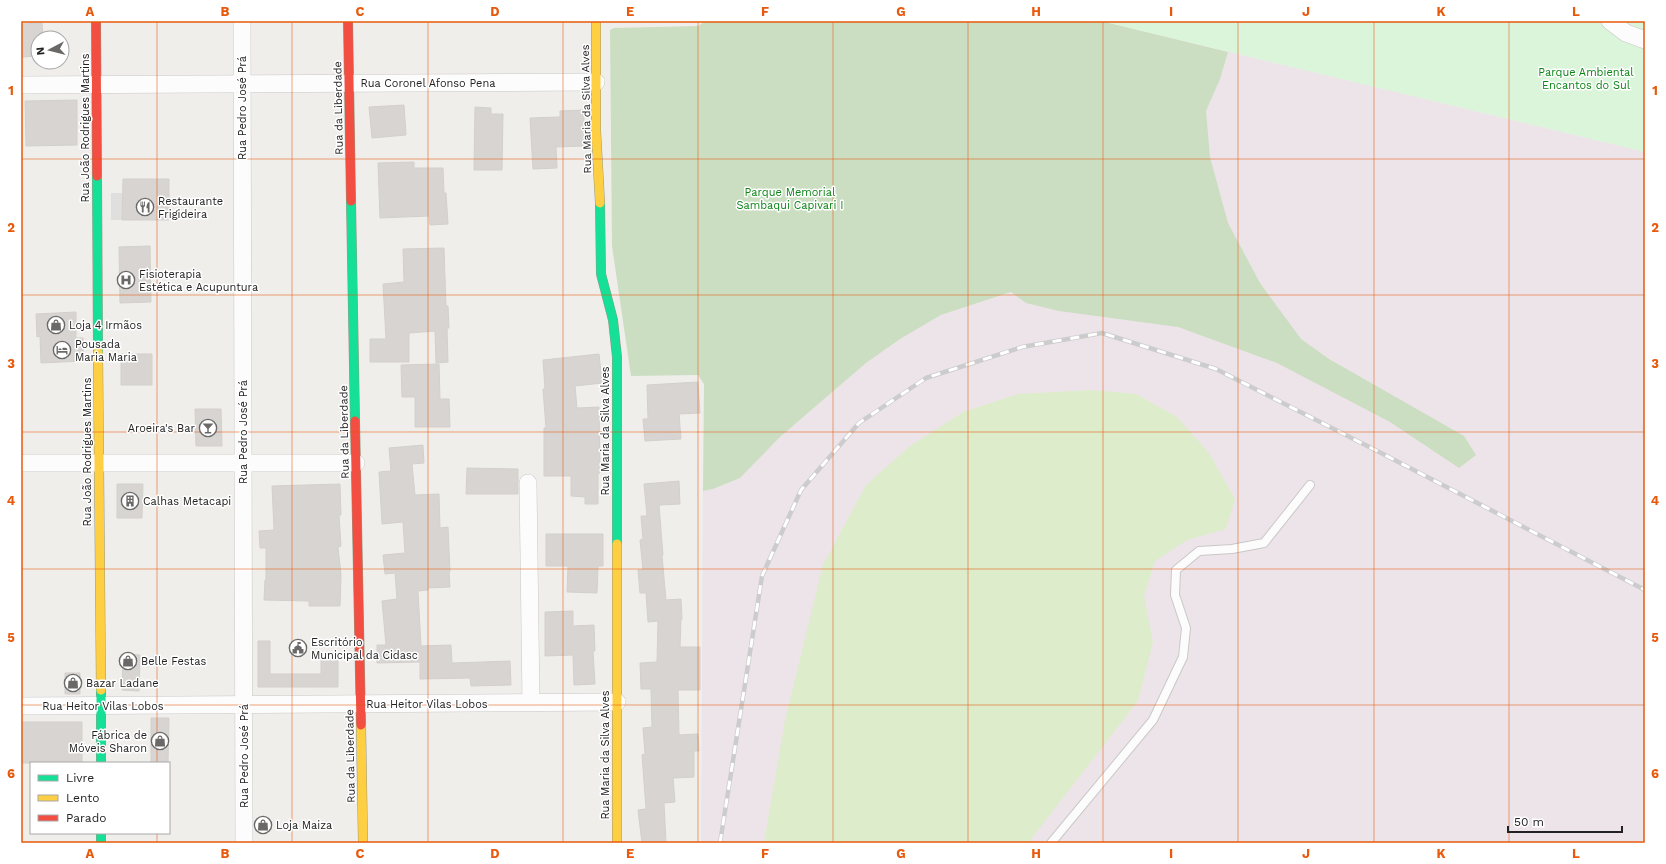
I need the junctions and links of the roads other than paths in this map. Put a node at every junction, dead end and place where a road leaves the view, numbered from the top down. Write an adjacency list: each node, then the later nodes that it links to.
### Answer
1 (96, 21): 11 (street, Rua João Rodrigues Martins)
2 (242, 21): 9 (street, Rua Pedro José Prá)
3 (348, 21): 8 (street, Rua da Liberdade)
4 (596, 21): 7 (street, Rua Maria da Silva Alves)
5 (1610, 21): 6 (street)
6 (1645, 40)
7 (596, 82): 8 (street, Rua Coronel Afonso Pena); 18 (street, Rua Maria da Silva Alves)
8 (349, 83): 9 (street, Rua Coronel Afonso Pena); 15 (street, Rua da Liberdade)
9 (242, 84): 11 (street, Rua Coronel Afonso Pena); 14 (street, Rua Pedro José Prá)
10 (21, 85): 11 (street, Rua Coronel Afonso Pena)
11 (96, 85): 13 (street, Rua João Rodrigues Martins)
12 (21, 463): 13 (street)
13 (99, 463): 14 (street); 23 (street, Rua João Rodrigues Martins)
14 (243, 463): 15 (street); 20 (street, Rua Pedro José Prá)
15 (356, 463): 21 (street, Rua da Liberdade)
16 (528, 483): 19 (street)
17 (1310, 485): 28 (lane)
18 (617, 702): 19 (street, Rua Heitor Vilas Lobos); 27 (street, Rua Maria da Silva Alves)
19 (531, 703): 21 (street, Rua Heitor Vilas Lobos)
20 (244, 704): 21 (street, Rua Heitor Vilas Lobos); 23 (street, Rua Heitor Vilas Lobos); 25 (street, Rua Pedro José Prá)
21 (361, 704): 26 (street, Rua da Liberdade)
22 (21, 706): 23 (street, Rua Heitor Vilas Lobos)
23 (100, 706): 24 (street, Rua João Rodrigues Martins)
24 (101, 762)
25 (244, 843)
26 (363, 843)
27 (617, 843)
28 (1050, 843)

